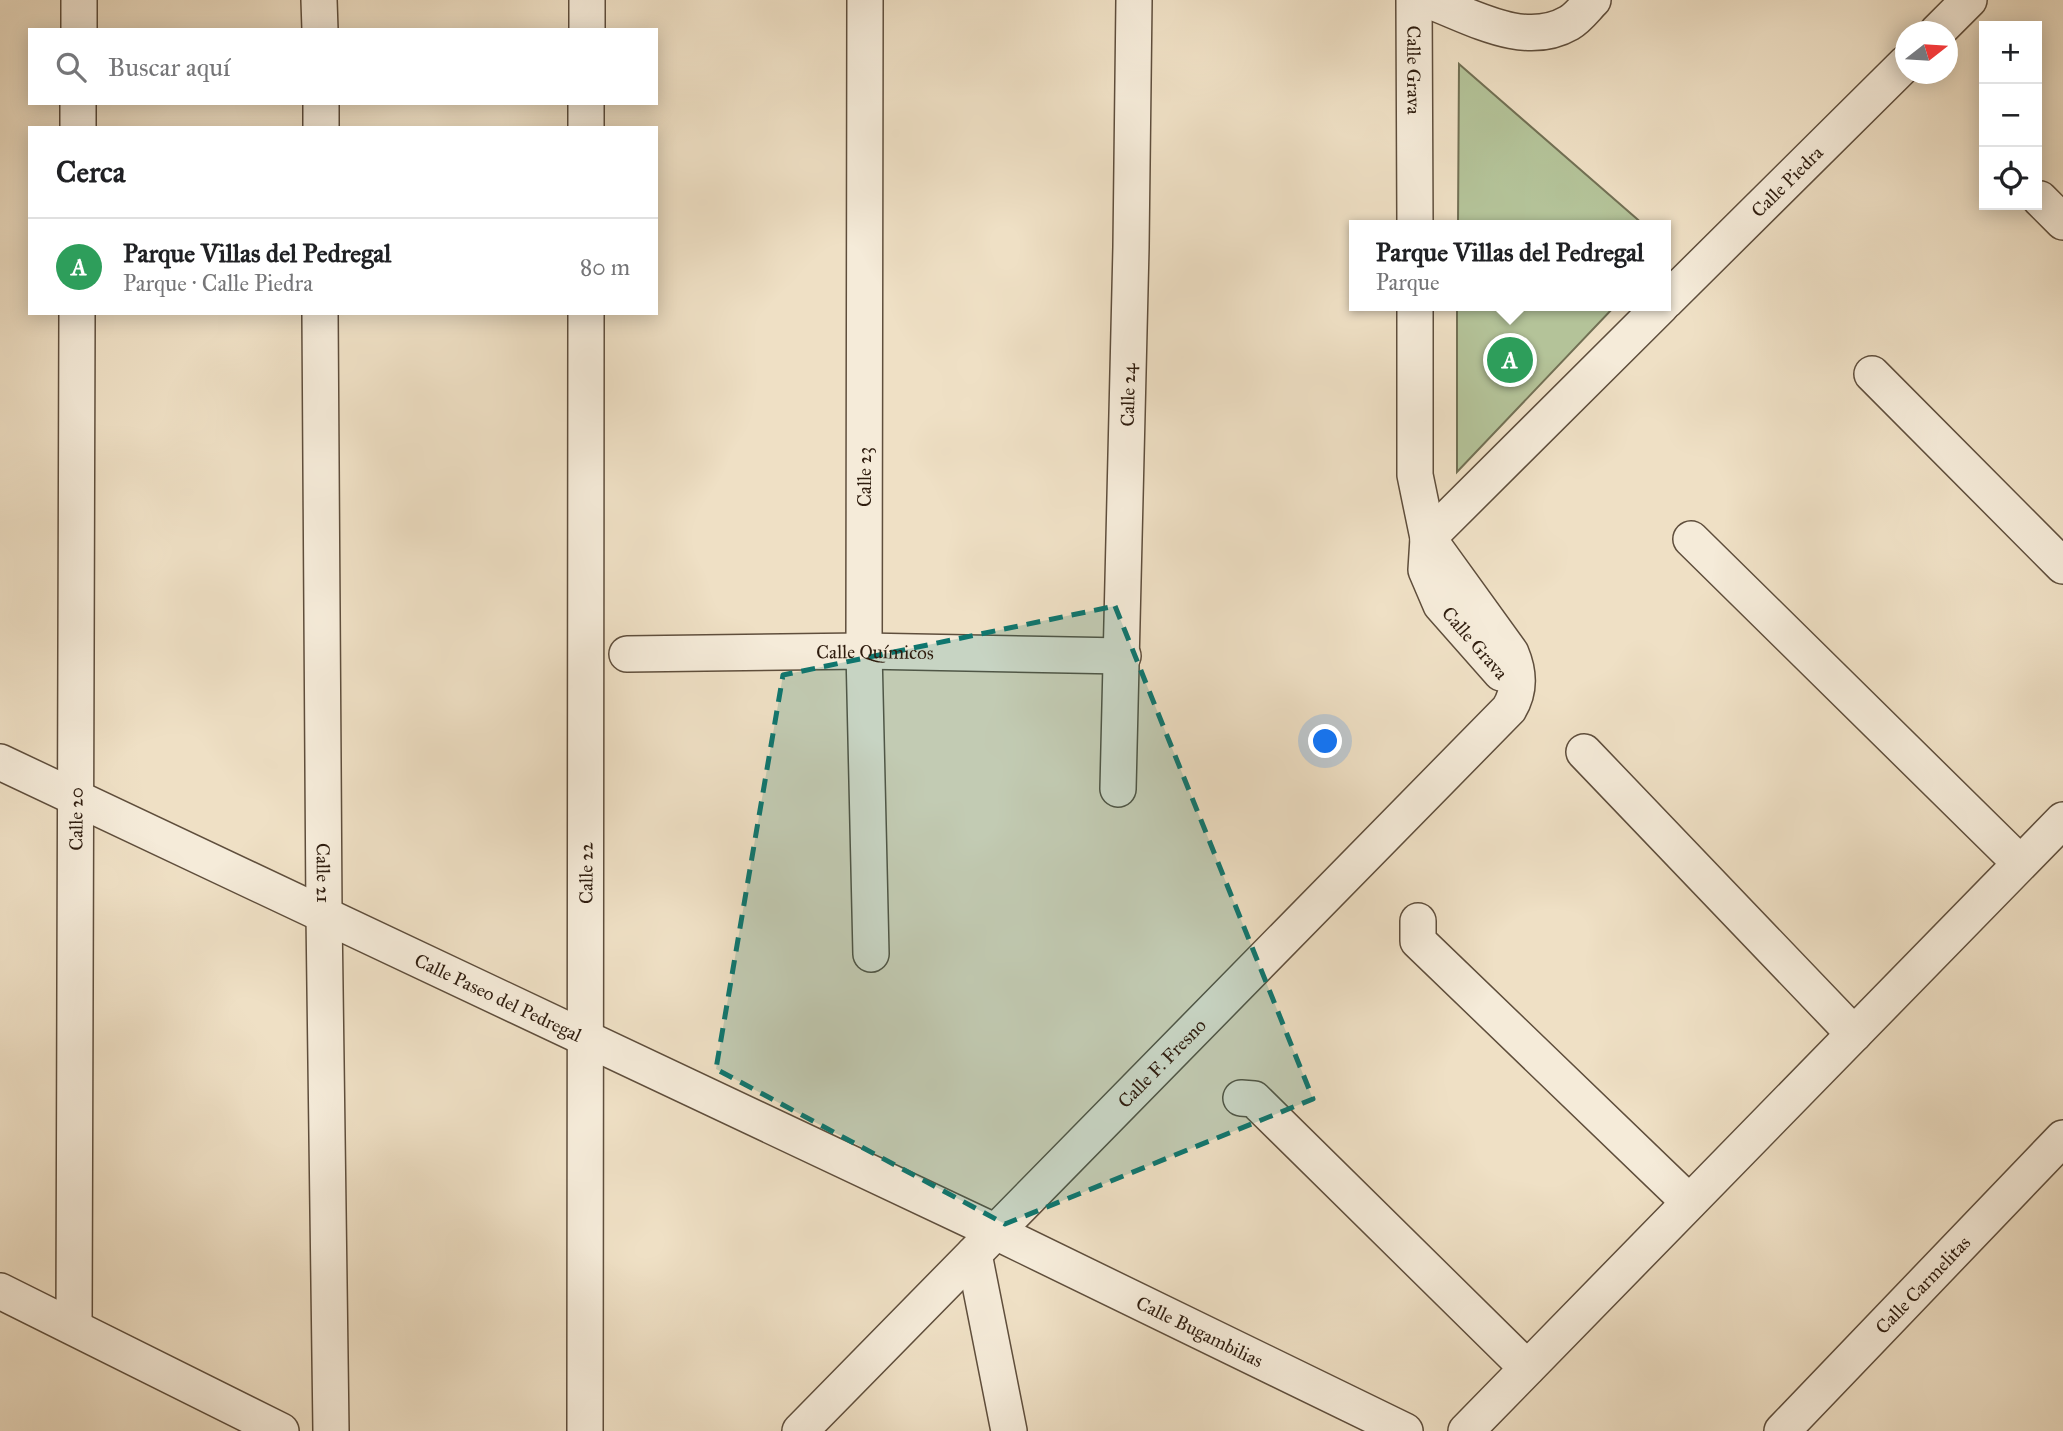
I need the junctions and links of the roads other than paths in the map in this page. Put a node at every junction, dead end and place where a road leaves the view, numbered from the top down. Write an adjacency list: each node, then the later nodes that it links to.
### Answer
1 (79, 0): 11 (street)
2 (319, 0): 12 (street)
3 (587, 0): 13 (street)
4 (865, 0): 32 (street, Calle 23)
5 (1134, 0): 34 (street, Calle 24)
6 (1414, 0): 21 (street, Calle Grava)
7 (1427, 0): 8 (street)
8 (1593, 0)
9 (1969, 0): 10 (street)
10 (1948, 21)
11 (79, 28)
12 (320, 28)
13 (587, 28)
14 (1895, 74): 22 (street, Calle Piedra)
15 (78, 105): 18 (street)
16 (321, 105): 19 (street)
17 (586, 105): 20 (street)
18 (78, 126)
19 (321, 126)
20 (586, 126)
21 (1415, 220)
22 (1671, 296)
23 (1415, 311): 29 (street, Calle Grava)
24 (1656, 311): 29 (street)
25 (78, 315): 39 (street, Calle 20)
26 (320, 315): 42 (street, Calle 21)
27 (586, 315): 46 (street, Calle 22)
28 (1872, 374): 31 (street)
29 (1428, 538): 35 (street, Calle Grava)
30 (1691, 539): 41 (street)
31 (2063, 566)
32 (864, 651): 33 (street, Calle Químicos); 34 (street, Calle Químicos); 44 (street, Calle 23)
33 (628, 654)
34 (1123, 656): 38 (street, Calle 24)
35 (1517, 692): 50 (street, Calle F. Fresno)
36 (1584, 752): 45 (street)
37 (0, 762): 39 (street, Calle Paseo del Pedregal)
38 (1118, 789)
39 (75, 797): 42 (street, Calle Paseo del Pedregal); 52 (street, Calle 20)
40 (2063, 820): 41 (street)
41 (2021, 863): 45 (street)
42 (324, 914): 46 (street, Calle Paseo del Pedregal); 55 (street, Calle 21)
43 (1418, 921): 49 (street)
44 (871, 954)
45 (1854, 1034): 49 (street)
46 (586, 1040): 50 (street, Calle Paseo del Pedregal); 56 (street, Calle 22)
47 (1241, 1098): 53 (street)
48 (2063, 1138): 61 (street, Calle Carmelitas)
49 (1689, 1202): 53 (street)
50 (985, 1243): 57 (street, Calle F. Fresno); 58 (street); 59 (street, Calle Bugambilias)
51 (0, 1291): 52 (street)
52 (74, 1327): 54 (street)
53 (1527, 1368): 60 (street)
54 (281, 1431)
55 (331, 1431)
56 (584, 1431)
57 (800, 1431)
58 (1009, 1431)
59 (1405, 1431)
60 (1466, 1431)
61 (1782, 1431)

